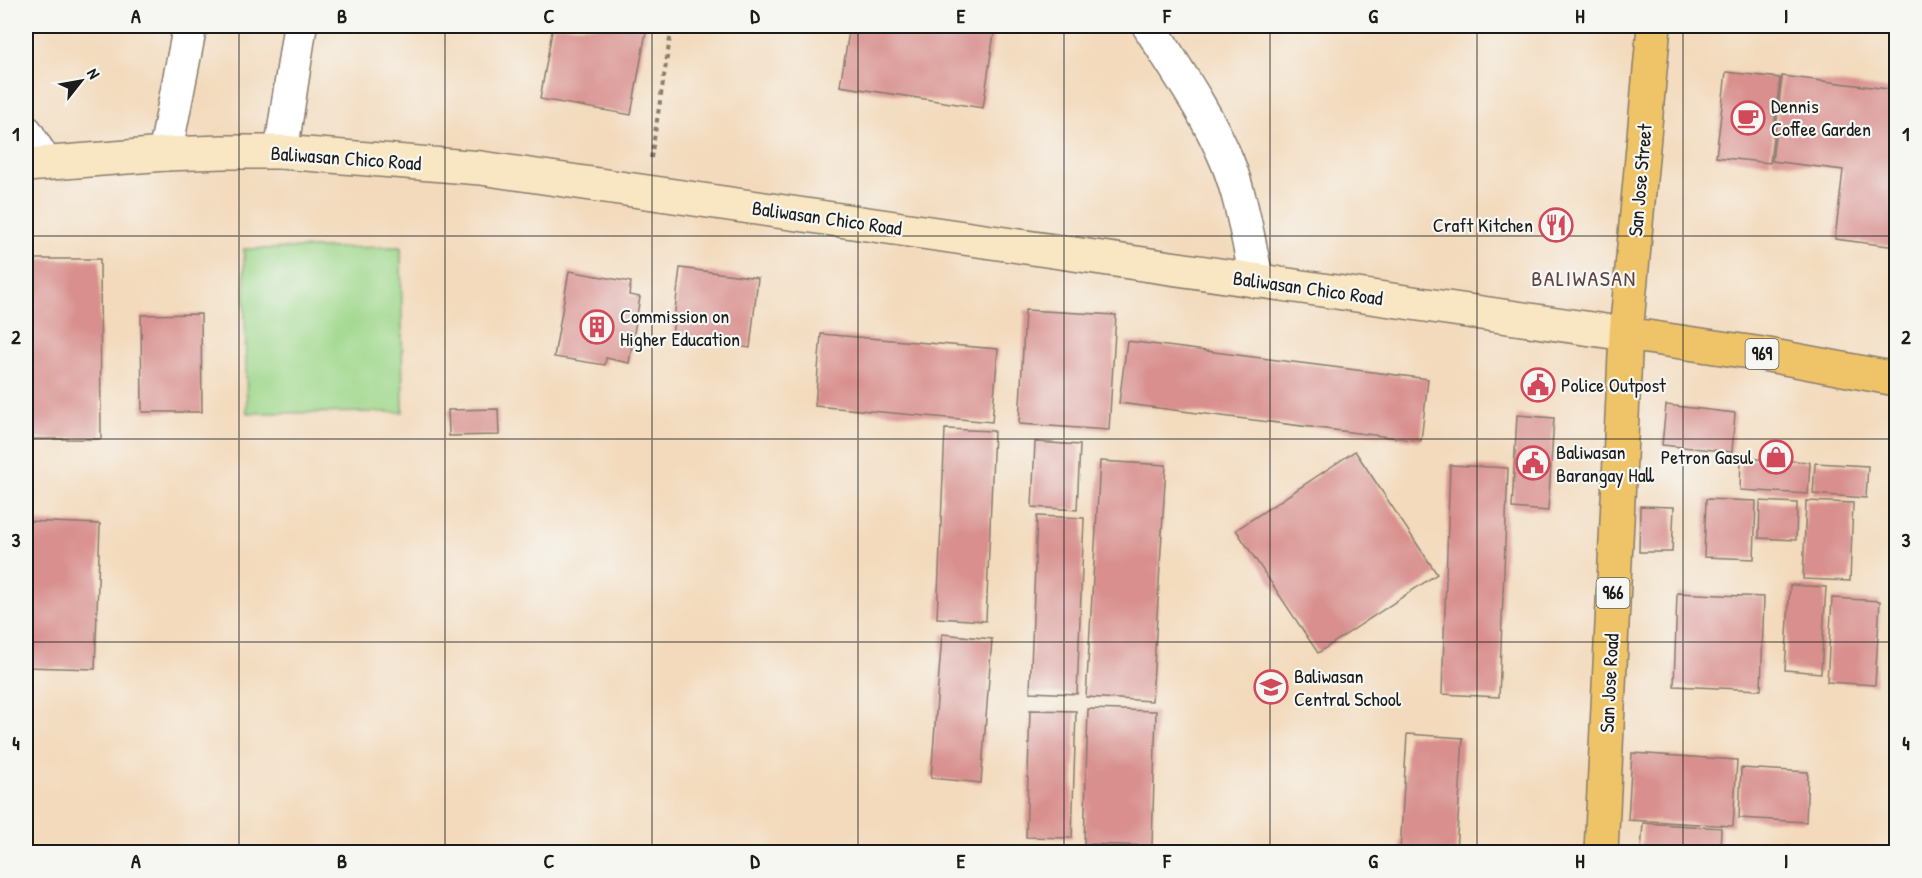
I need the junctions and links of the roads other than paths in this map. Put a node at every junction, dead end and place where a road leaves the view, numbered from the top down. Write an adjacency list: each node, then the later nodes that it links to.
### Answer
1 (190, 26): 7 (street)
2 (300, 26): 6 (street)
3 (1149, 26): 9 (street)
4 (1654, 26): 10 (main road, San Jose Street / 966)
5 (26, 132): 8 (street)
6 (281, 152): 7 (main road, Baliwasan Chico Road); 9 (main road, Baliwasan Chico Road)
7 (165, 154): 8 (main road, Baliwasan Chico Road)
8 (35, 164)
9 (1257, 281): 10 (main road, Baliwasan Chico Road)
10 (1626, 334): 11 (main road, 969); 12 (main road, San Jose Road / 966)
11 (1896, 379)
12 (1601, 852)

